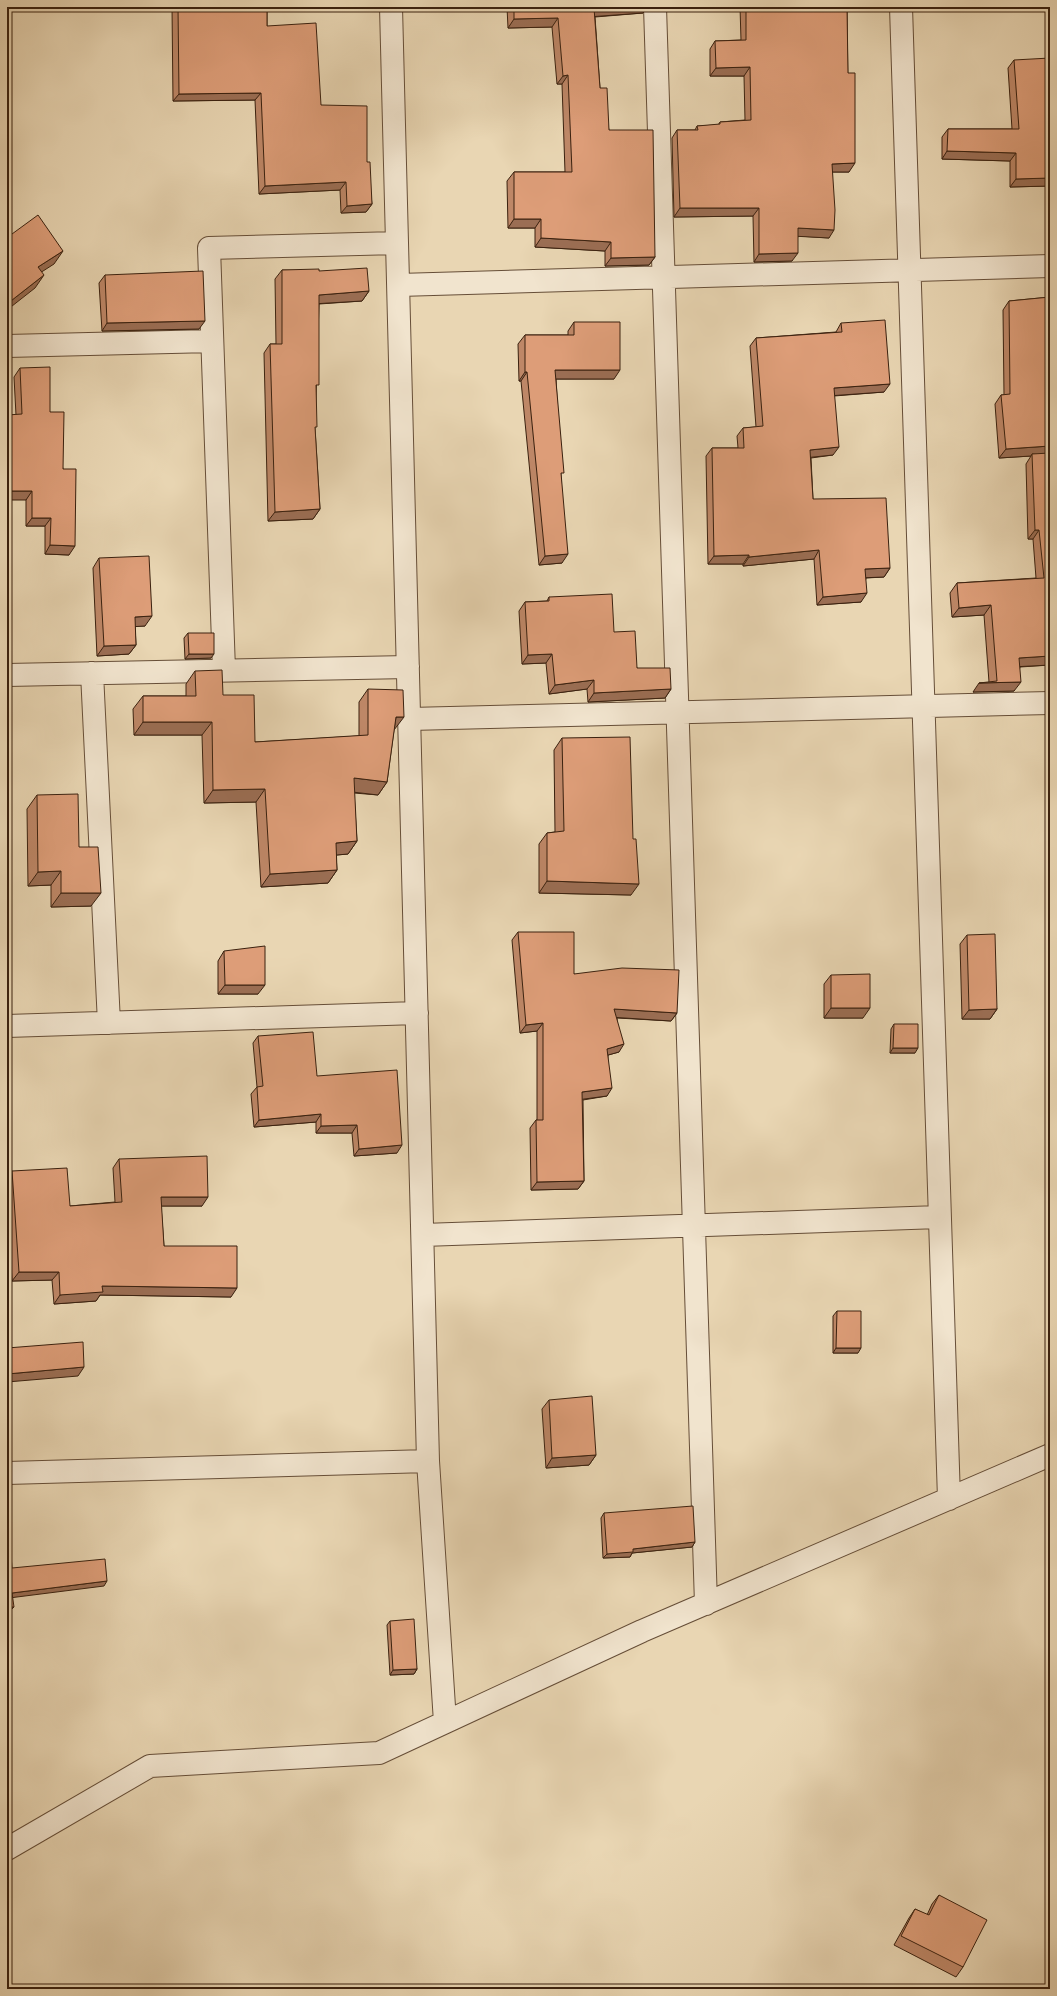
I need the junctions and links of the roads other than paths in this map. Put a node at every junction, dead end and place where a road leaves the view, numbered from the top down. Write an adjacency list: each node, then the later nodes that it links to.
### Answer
1 (391, 7): 4 (street)
2 (655, 7): 7 (street)
3 (901, 7): 6 (street)
4 (397, 243): 8 (street); 9 (street)
5 (1050, 266): 6 (street)
6 (909, 270): 7 (street); 16 (street)
7 (664, 277): 8 (street); 17 (street)
8 (399, 285): 11 (street)
9 (212, 341): 10 (street); 12 (street)
10 (7, 346)
11 (408, 667): 12 (street); 18 (street)
12 (224, 670): 13 (street)
13 (92, 673): 14 (street); 20 (street)
14 (7, 675)
15 (1050, 703): 16 (street)
16 (923, 706): 17 (street); 22 (street)
17 (677, 712): 18 (street); 23 (street)
18 (410, 719): 19 (street)
19 (417, 1013): 20 (street); 24 (street)
20 (109, 1023): 21 (street)
21 (7, 1026)
22 (939, 1217): 23 (street); 28 (street)
23 (694, 1226): 24 (street); 29 (street)
24 (422, 1235): 26 (street)
25 (1050, 1455): 28 (street)
26 (428, 1461): 27 (street); 30 (street)
27 (7, 1473)
28 (949, 1499): 29 (street)
29 (706, 1604): 30 (street)
30 (445, 1722): 31 (street)
31 (7, 1849)

